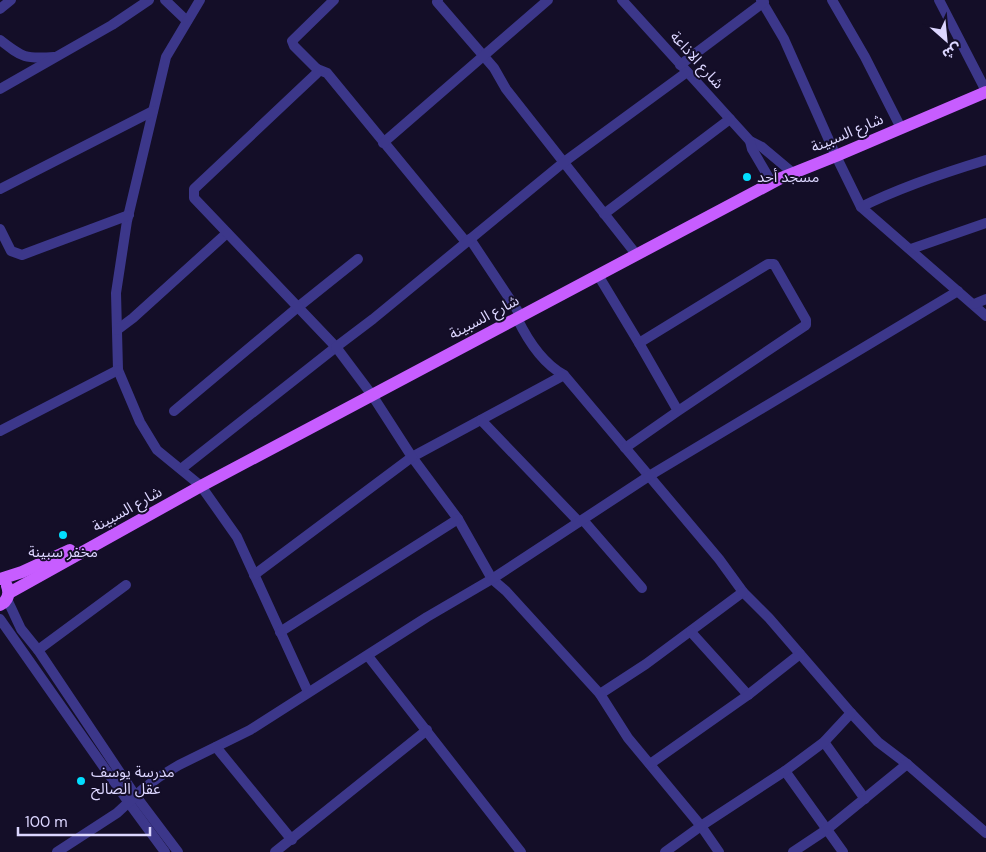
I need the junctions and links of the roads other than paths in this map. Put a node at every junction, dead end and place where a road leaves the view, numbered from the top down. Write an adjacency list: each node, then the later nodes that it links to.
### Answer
1 (11, 0): 12 (street)
2 (149, 0): 16 (street)
3 (166, 0): 13 (street)
4 (200, 0): 13 (street)
5 (334, 0): 18 (street)
6 (438, 0): 15 (street)
7 (548, 0): 15 (street)
8 (622, 0): 17 (street, شارع الاذاعة)
9 (832, 0): 23 (street)
10 (939, 0): 20 (street)
11 (763, 1): 17 (street); 26 (street)
12 (0, 9)
13 (187, 21): 21 (street)
14 (0, 40): 16 (street)
15 (484, 56): 25 (street); 28 (street)
16 (57, 57): 19 (street)
17 (684, 68): 22 (street, شارع الاذاعة); 28 (street)
18 (317, 69): 25 (street); 37 (street)
19 (0, 89)
20 (986, 92): 23 (main road, شارع السبينة)
21 (153, 111): 31 (street); 34 (street)
22 (730, 119): 24 (street, شارع الاذاعة); 33 (street)
23 (901, 128): 26 (main road, شارع السبينة)
24 (750, 141): 29 (street, شارع الاذاعة); 30 (street, شارع الاذاعة)
25 (383, 142): 38 (street)
26 (836, 156): 29 (main road, شارع السبينة); 32 (street)
27 (986, 160): 32 (street)
28 (564, 162): 33 (street); 38 (street)
29 (793, 173): 30 (main road, شارع السبينة)
30 (772, 183): 40 (main road, شارع السبينة)
31 (0, 189)
32 (861, 207): 39 (street)
33 (604, 214): 40 (street)
34 (129, 215): 36 (street); 49 (street)
35 (986, 223): 39 (street)
36 (0, 229)
37 (227, 233): 46 (street); 49 (street)
38 (468, 240): 48 (street); 51 (street)
39 (911, 249): 43 (street)
40 (636, 254): 42 (main road, شارع السبينة)
41 (358, 259): 46 (street)
42 (598, 274): 48 (main road, شارع السبينة); 50 (street)
43 (958, 290): 45 (street); 62 (street)
44 (986, 299): 45 (street)
45 (974, 304): 47 (street)
46 (298, 307): 51 (street); 55 (street)
47 (986, 316)
48 (519, 317): 53 (street); 54 (main road, شارع السبينة)
49 (117, 330): 52 (street)
50 (639, 344): 56 (street); 56 (street)
51 (336, 346): 54 (street); 61 (street)
52 (118, 370): 58 (street); 61 (street)
53 (564, 376): 57 (street); 59 (street)
54 (372, 394): 60 (street); 63 (main road, شارع السبينة)
55 (174, 411)
56 (678, 411): 59 (street)
57 (482, 420): 60 (street); 66 (street)
58 (0, 431)
59 (625, 448): 62 (street)
60 (412, 457): 65 (street); 67 (street)
61 (181, 469): 63 (street)
62 (649, 476): 66 (street); 72 (street)
63 (202, 486): 64 (main road, شارع السبينة); 67 (street)
64 (150, 515): 68 (main road); 73 (main road, شارع السبينة)
65 (458, 519): 69 (street); 75 (street)
66 (580, 521): 69 (street); 71 (street)
67 (254, 575): 75 (street)
68 (0, 579): 73 (main road)
69 (492, 579): 79 (street); 81 (street)
70 (126, 585): 77 (street)
71 (642, 588)
72 (743, 592): 76 (street); 78 (street)
73 (5, 599): 77 (street)
74 (0, 619): 90 (street)
75 (280, 632): 80 (street)
76 (691, 632): 81 (street); 82 (street)
77 (38, 650): 90 (street)
78 (800, 654): 82 (street); 83 (street)
79 (368, 656): 80 (street); 84 (street)
80 (308, 692): 86 (street)
81 (600, 694): 87 (street)
82 (748, 695): 87 (street)
83 (851, 713): 85 (street); 88 (street)
84 (427, 730): 95 (street); 100 (street)
85 (824, 742): 89 (street); 91 (street)
86 (216, 747): 90 (street); 95 (street)
87 (650, 764): 92 (street)
88 (908, 764): 91 (street); 94 (street)
89 (785, 772): 92 (street); 93 (street)
90 (132, 799): 96 (street); 97 (street); 98 (street)
91 (865, 799): 93 (street)
92 (701, 826): 101 (street); 102 (street)
93 (826, 830): 103 (street); 104 (street)
94 (986, 833)
95 (292, 840): 99 (street)
96 (57, 852)
97 (165, 852)
98 (178, 852)
99 (275, 852)
100 (521, 852)
101 (665, 852)
102 (719, 852)
103 (793, 852)
104 (843, 852)

